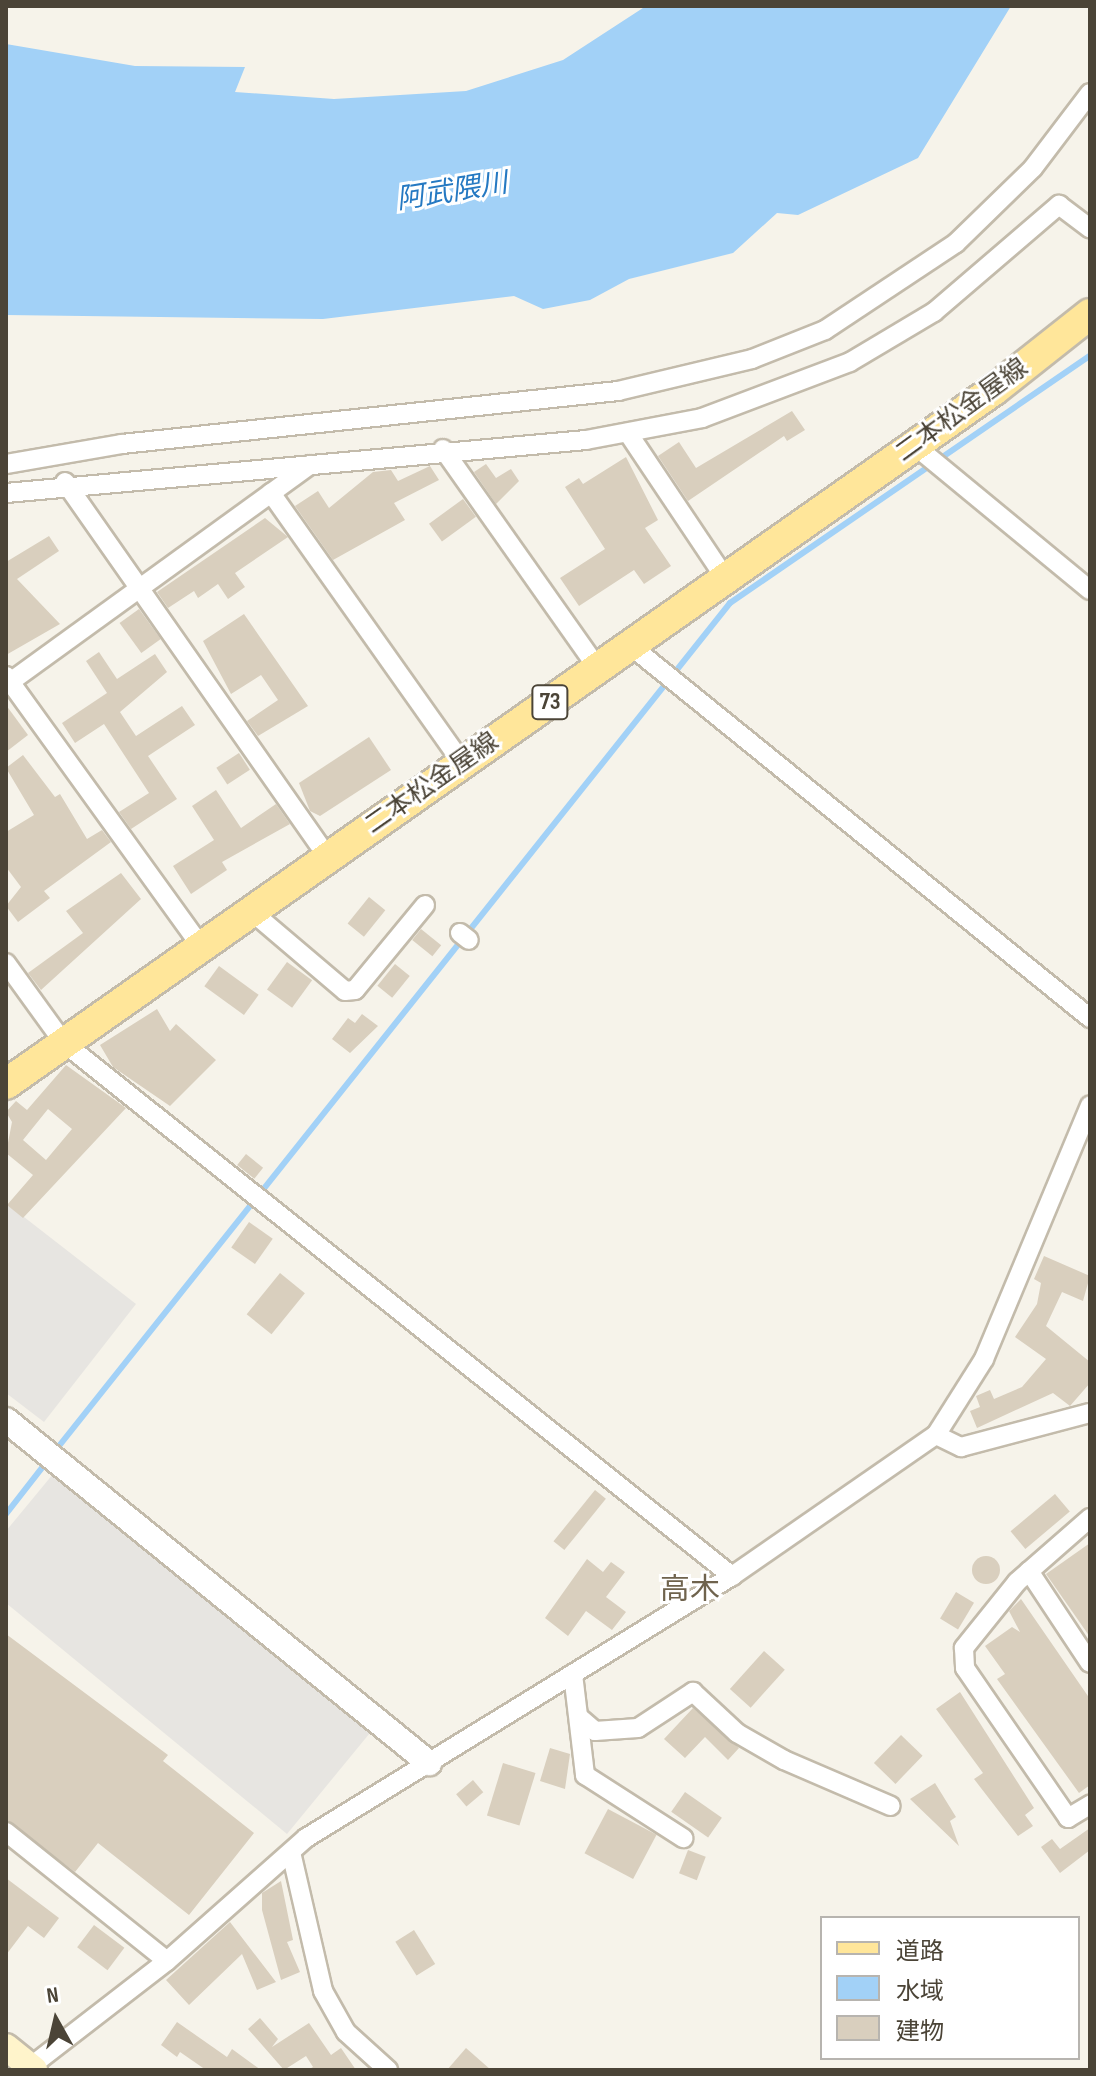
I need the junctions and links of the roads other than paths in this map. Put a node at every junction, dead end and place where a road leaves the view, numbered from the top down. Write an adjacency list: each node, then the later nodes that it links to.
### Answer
1 (1090, 93): 7 (street)
2 (1090, 228): 4 (street)
3 (1090, 314): 6 (main road, 二本松金屋線 / 73)
4 (628, 433): 5 (street); 12 (street)
5 (443, 449): 8 (street); 16 (street)
6 (926, 455): 12 (main road, 二本松金屋線 / 73); 14 (street)
7 (6, 464)
8 (312, 464): 9 (street); 11 (street)
9 (65, 482): 10 (street); 13 (street)
10 (6, 493)
11 (271, 493): 13 (street); 18 (street)
12 (725, 578): 15 (main road, 二本松金屋線 / 73)
13 (141, 588): 17 (street); 19 (street)
14 (1090, 590)
15 (631, 646): 16 (main road, 二本松金屋線 / 73); 24 (street)
16 (598, 669): 18 (main road, 二本松金屋線 / 73)
17 (8, 681): 22 (street)
18 (462, 763): 19 (main road, 二本松金屋線 / 73)
19 (328, 857): 21 (main road, 二本松金屋線 / 73)
20 (425, 905): 21 (street)
21 (251, 911): 22 (main road, 二本松金屋線 / 73)
22 (201, 946): 25 (main road, 二本松金屋線 / 73)
23 (6, 963): 25 (street)
24 (1090, 1018)
25 (64, 1043): 26 (main road, 二本松金屋線 / 73); 33 (street)
26 (6, 1084)
27 (1090, 1105): 30 (street)
28 (1090, 1413): 30 (street)
29 (6, 1420): 37 (street)
30 (936, 1435): 33 (street)
31 (1090, 1518): 32 (street)
32 (1029, 1571): 34 (street); 38 (street)
33 (732, 1576): 35 (street)
34 (1090, 1663)
35 (573, 1674): 36 (street); 37 (street)
36 (580, 1718): 39 (street); 41 (street)
37 (429, 1763): 42 (street)
38 (1090, 1805)
39 (891, 1806)
40 (6, 1832): 43 (street)
41 (683, 1838)
42 (291, 1852): 43 (street); 46 (street)
43 (167, 1961): 45 (street)
44 (6, 2047): 45 (main road)
45 (30, 2069)
46 (388, 2070)

